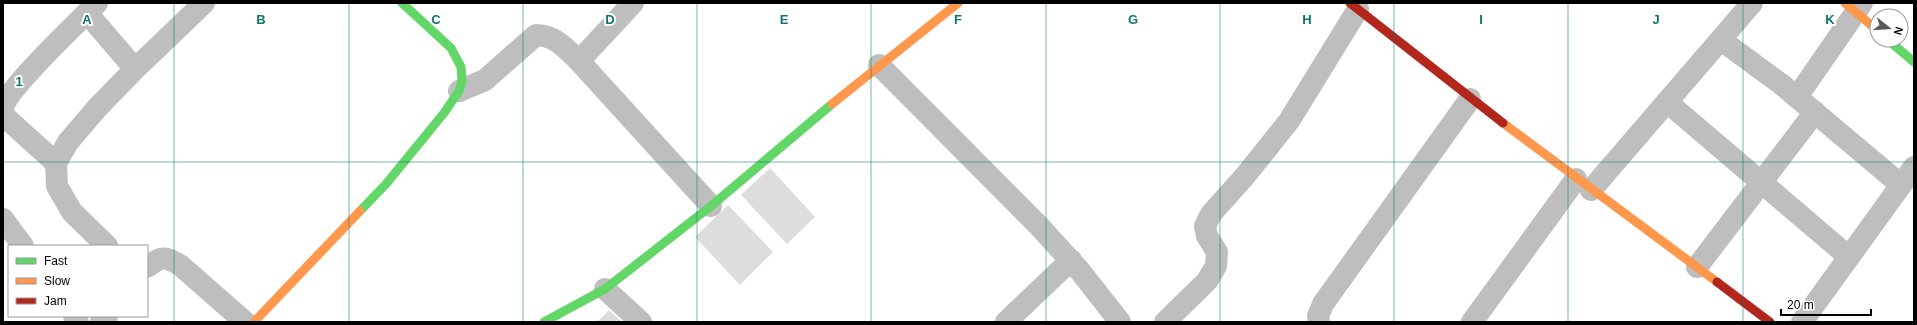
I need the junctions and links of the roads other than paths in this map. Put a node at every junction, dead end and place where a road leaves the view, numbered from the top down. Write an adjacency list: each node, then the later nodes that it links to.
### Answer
1 (204, 3): 15 (street)
2 (402, 3): 16 (street)
3 (634, 3): 12 (street)
4 (958, 3): 14 (street)
5 (1752, 3): 10 (street)
6 (1354, 6): 18 (street); 42 (street)
7 (1854, 6): 9 (street); 17 (street)
8 (92, 8): 15 (street); 20 (street)
9 (1869, 22)
10 (1721, 40): 17 (street); 19 (street)
11 (1897, 48): 13 (street)
12 (579, 61): 16 (street); 27 (street)
13 (1914, 62)
14 (878, 65): 27 (street); 32 (street)
15 (135, 69): 22 (street)
16 (459, 91): 37 (street)
17 (1797, 97): 21 (street)
18 (1470, 100): 25 (street); 43 (street)
19 (1667, 102): 24 (street); 25 (street)
20 (3, 109): 22 (street)
21 (1814, 112): 24 (street); 26 (street)
22 (56, 163): 30 (street)
23 (1914, 167): 26 (street)
24 (1762, 183): 31 (street); 34 (street)
25 (1584, 184): 34 (street); 44 (street)
26 (1901, 185): 31 (street)
27 (711, 206): 35 (street)
28 (3, 219): 29 (street)
29 (22, 245)
30 (106, 245)
31 (1849, 257): 46 (street)
32 (1070, 260): 40 (street); 41 (street)
33 (148, 266): 36 (street)
34 (1697, 267): 45 (street)
35 (605, 289): 38 (street); 39 (street)
36 (245, 322)
37 (254, 322)
38 (544, 322)
39 (641, 322)
40 (1006, 322)
41 (1120, 322)
42 (1165, 322)
43 (1319, 322)
44 (1472, 322)
45 (1770, 322)
46 (1802, 322)

